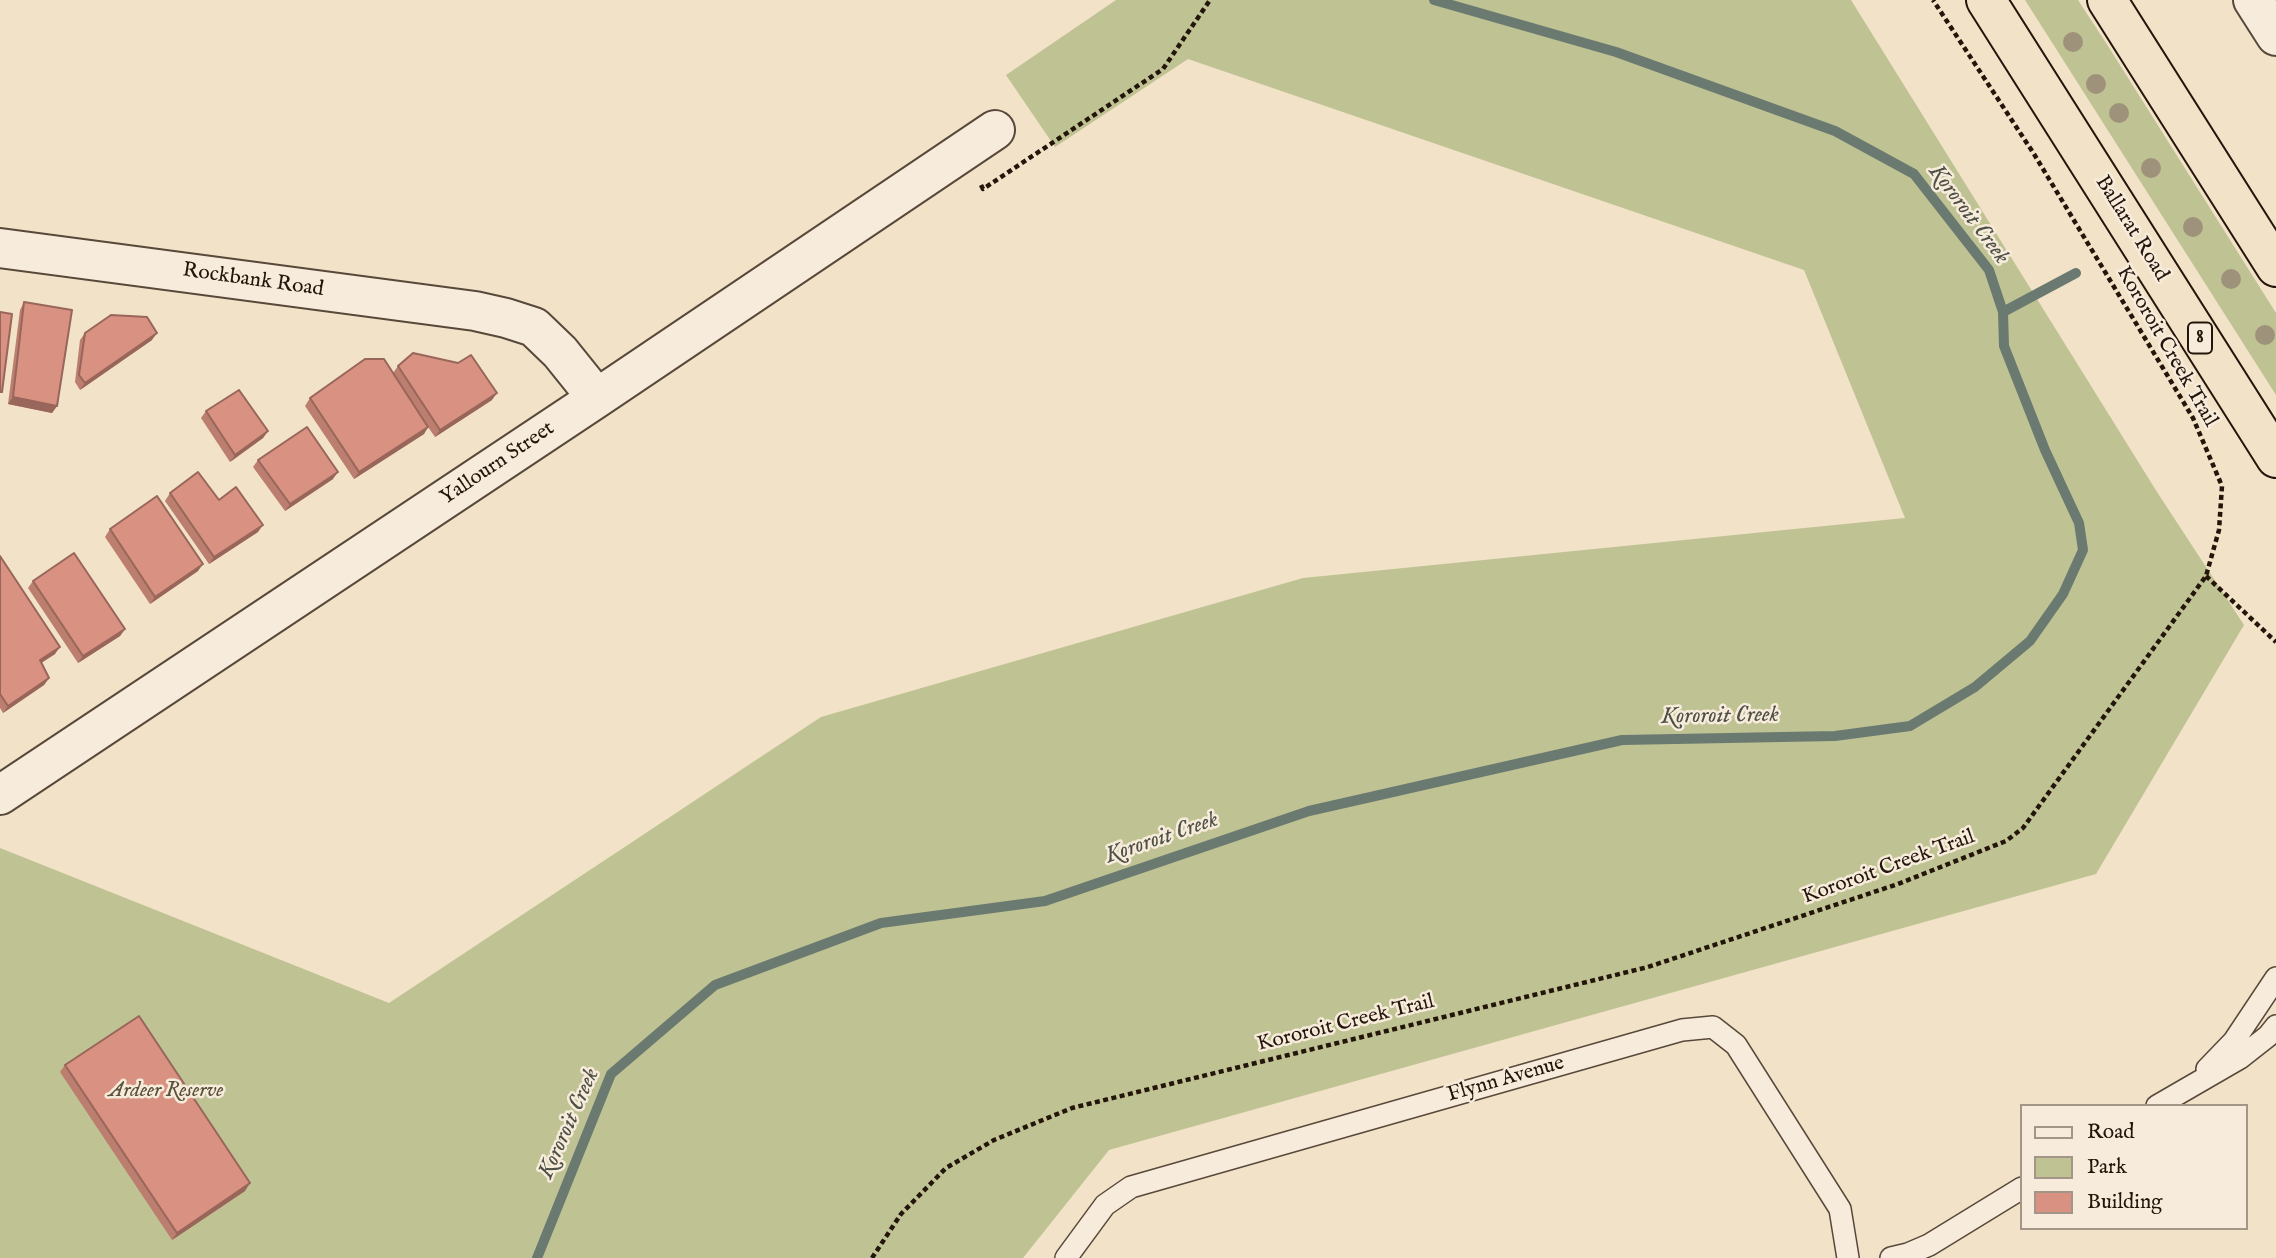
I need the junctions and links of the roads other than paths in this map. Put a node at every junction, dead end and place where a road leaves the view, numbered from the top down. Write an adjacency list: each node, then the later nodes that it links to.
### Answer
1 (1986, 0): 9 (highway, Ballarat Road / 8)
2 (2107, 0): 7 (highway)
3 (2253, 0): 4 (street)
4 (2276, 36)
5 (995, 130): 8 (street, Yallourn Street)
6 (0, 248): 8 (street, Rockbank Road)
7 (2276, 267)
8 (584, 407): 10 (street, Yallourn Street)
9 (2276, 458)
10 (0, 795)
11 (2276, 978): 13 (lane)
12 (2276, 1026): 13 (lane)
13 (2194, 1083): 14 (lane)
14 (2160, 1104)
15 (2021, 1189): 18 (lane)
16 (1066, 1258): 17 (lane, Flynn Avenue)
17 (1848, 1258)
18 (1891, 1258)

